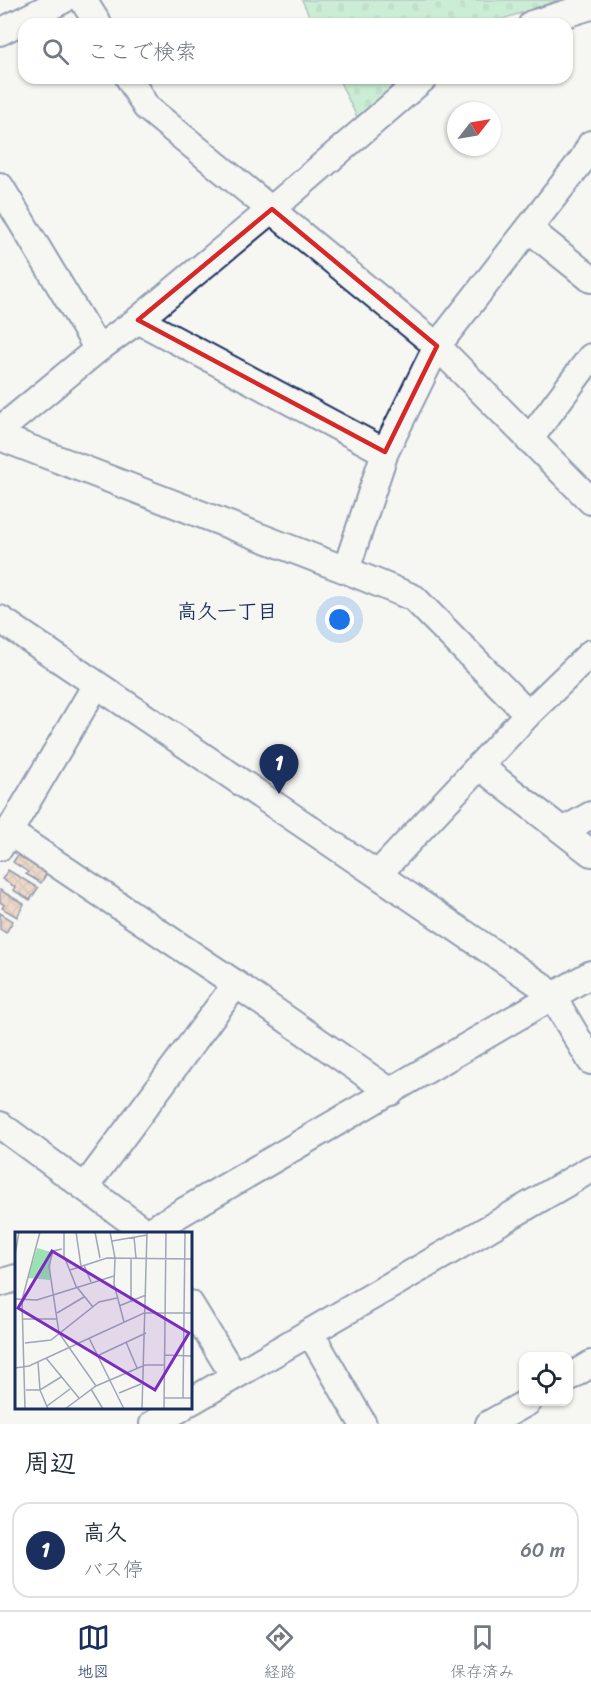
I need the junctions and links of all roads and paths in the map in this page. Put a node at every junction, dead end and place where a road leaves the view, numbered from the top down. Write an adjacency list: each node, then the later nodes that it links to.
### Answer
1 (63, 0): 4 (street)
2 (83, 0): 5 (street)
3 (591, 6): 6 (street)
4 (28, 18)
5 (94, 18)
6 (552, 18)
7 (18, 23): 8 (street)
8 (0, 32)
9 (133, 84): 13 (street)
10 (417, 84): 13 (street)
11 (591, 144): 14 (street)
12 (0, 186): 18 (street)
13 (272, 209): 16 (street); 17 (street)
14 (529, 229): 15 (street); 17 (street)
15 (591, 279)
16 (138, 320): 18 (street); 23 (street)
17 (437, 346): 22 (street); 23 (street)
18 (98, 349): 20 (street)
19 (591, 357): 22 (street)
20 (0, 430)
21 (0, 437): 25 (street)
22 (529, 440): 24 (street)
23 (385, 452): 25 (street)
24 (591, 501)
25 (346, 570): 29 (street)
26 (0, 619): 28 (street)
27 (591, 653): 29 (street)
28 (96, 685): 33 (street); 35 (street)
29 (528, 714): 30 (street)
30 (479, 766): 32 (street); 35 (street)
31 (591, 815): 32 (street)
32 (563, 831): 34 (street)
33 (4, 840): 37 (street)
34 (591, 853)
35 (378, 874): 38 (street)
36 (591, 974): 38 (street)
37 (236, 984): 40 (street); 43 (street)
38 (553, 997): 39 (street); 40 (street)
39 (591, 1061)
40 (391, 1092): 45 (street)
41 (0, 1125): 43 (street)
42 (591, 1170): 49 (street)
43 (86, 1187): 44 (street)
44 (146, 1232)
45 (149, 1232)
46 (15, 1278): 47 (street)
47 (0, 1284)
48 (192, 1307): 52 (street)
49 (311, 1334): 52 (street); 57 (street)
50 (591, 1364): 51 (street)
51 (573, 1375)
52 (234, 1376): 53 (street)
53 (192, 1401)
54 (520, 1406): 58 (street)
55 (178, 1409): 56 (street)
56 (153, 1424)
57 (363, 1424)
58 (489, 1424)

